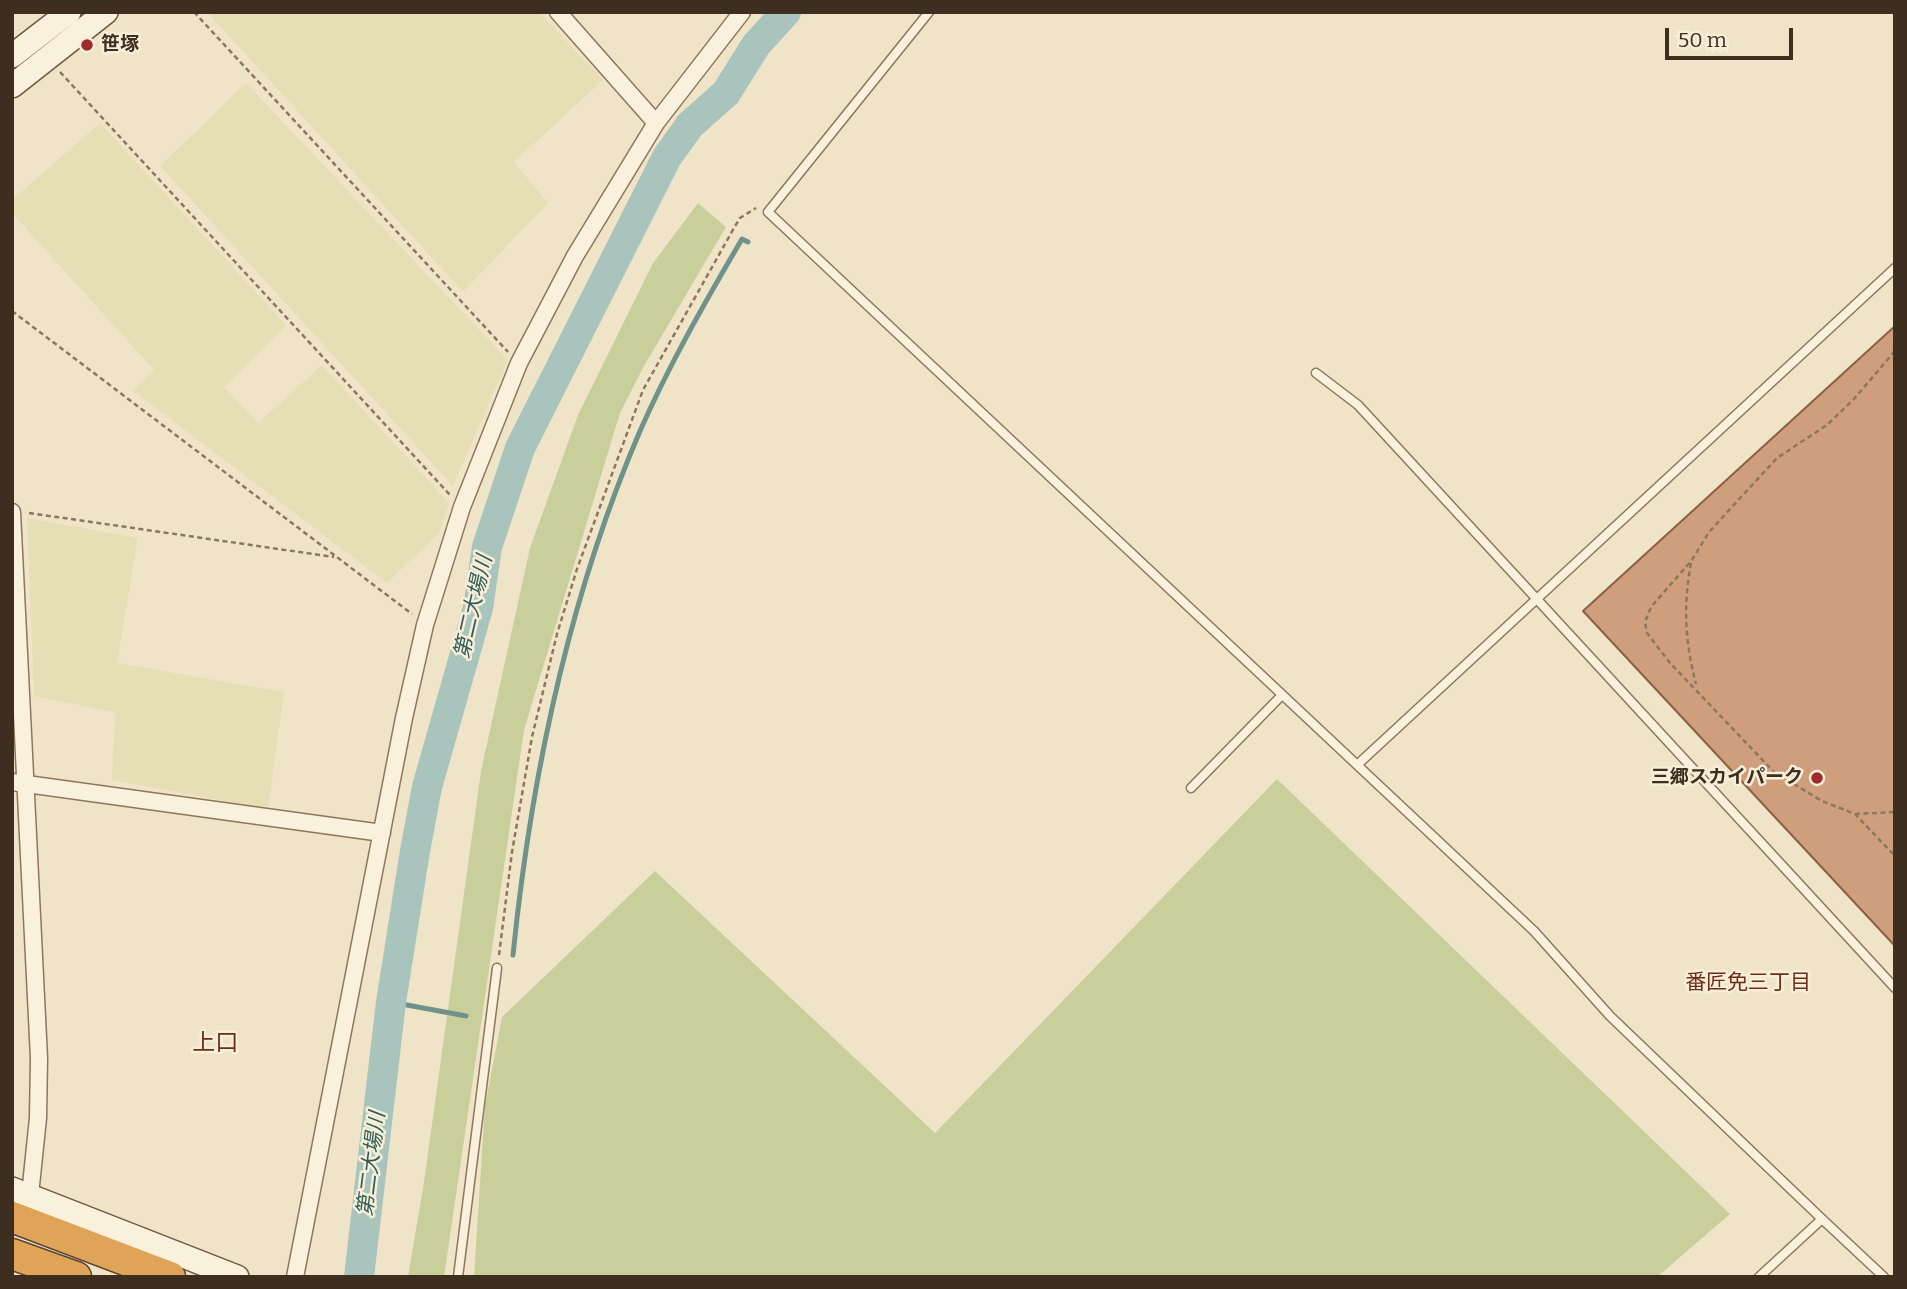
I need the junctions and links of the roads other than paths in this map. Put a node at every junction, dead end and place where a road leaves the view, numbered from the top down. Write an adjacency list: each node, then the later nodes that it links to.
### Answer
1 (69, 12): 6 (street)
2 (106, 12): 7 (street)
3 (558, 12): 8 (street)
4 (742, 12): 8 (street)
5 (929, 12): 13 (lane)
6 (12, 56)
7 (12, 86)
8 (656, 123): 17 (street)
9 (1895, 268): 12 (lane)
10 (1316, 373): 12 (lane)
11 (19, 512): 15 (street)
12 (1536, 600): 14 (lane); 19 (lane)
13 (1282, 695): 14 (lane); 16 (lane)
14 (1357, 765): 21 (lane)
15 (18, 783): 17 (street); 20 (street)
16 (1191, 789)
17 (382, 833): 26 (street)
18 (497, 968): 27 (lane)
19 (1895, 988)
20 (18, 1200): 23 (highway)
21 (1822, 1219): 28 (lane); 29 (lane)
22 (12, 1254): 24 (highway)
23 (178, 1270): 25 (street)
24 (76, 1277)
25 (237, 1277)
26 (295, 1277)
27 (458, 1277)
28 (1759, 1277)
29 (1884, 1277)

